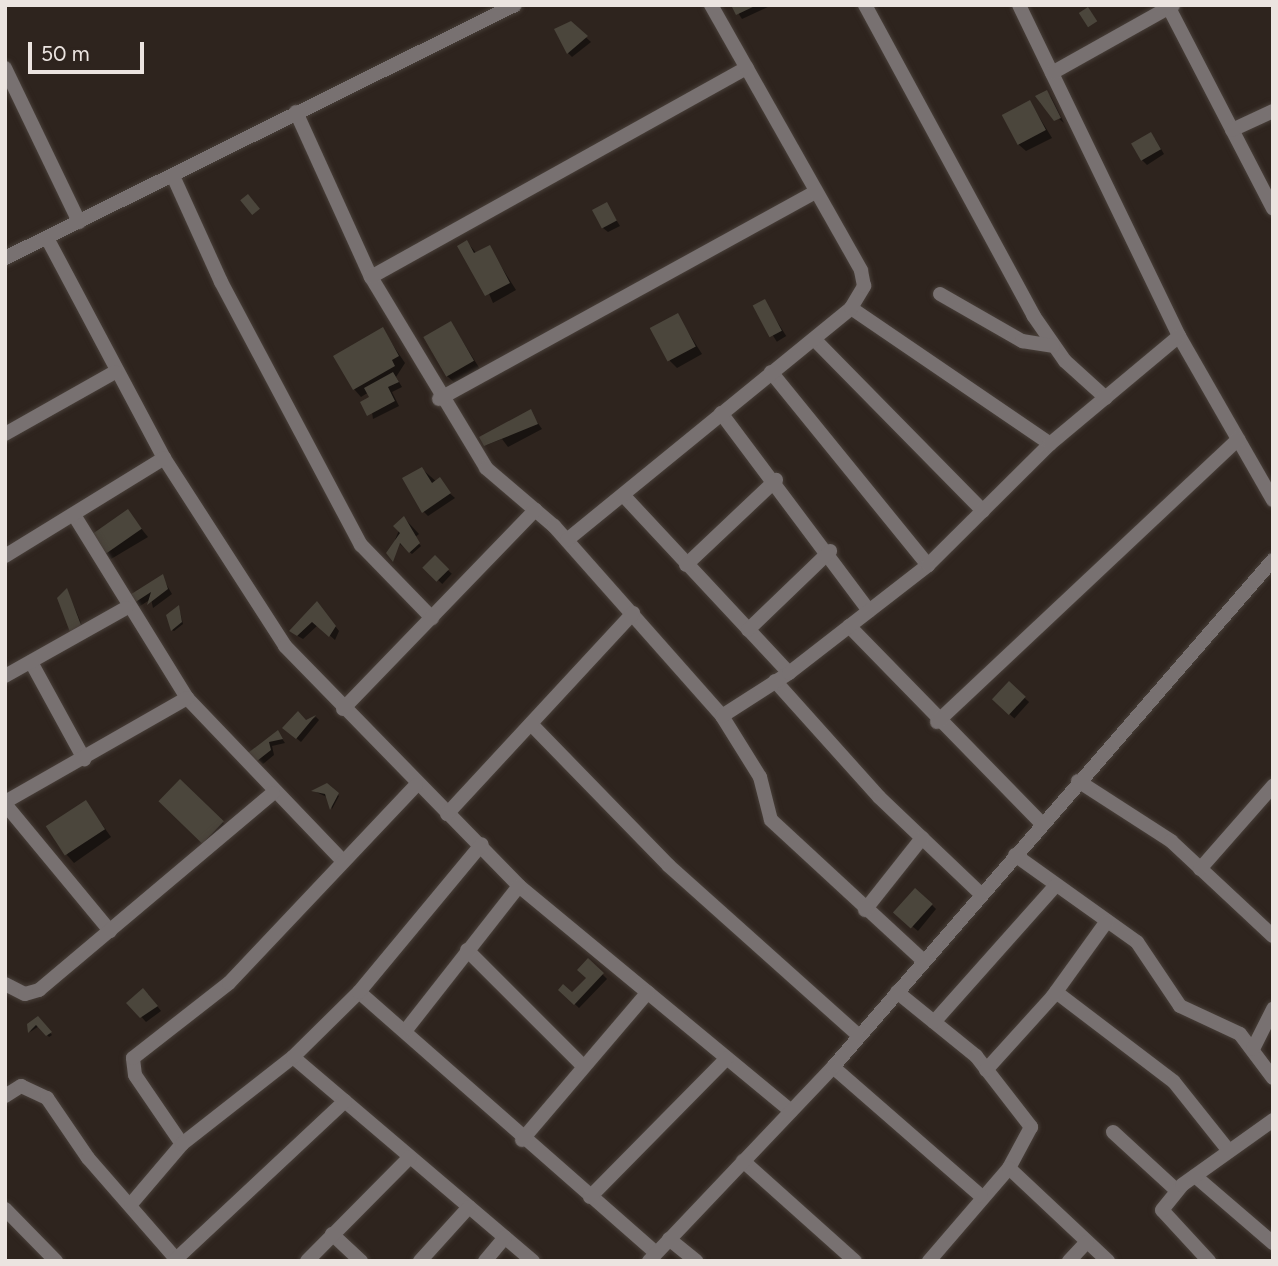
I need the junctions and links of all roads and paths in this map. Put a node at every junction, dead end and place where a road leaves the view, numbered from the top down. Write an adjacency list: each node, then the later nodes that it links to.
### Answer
1 (515, 5): 10 (street)
2 (711, 5): 7 (street)
3 (865, 5): 23 (street)
4 (1019, 5): 8 (street)
5 (1171, 6): 8 (street); 11 (street)
6 (5, 68): 15 (street)
7 (747, 68): 13 (street); 18 (street)
8 (1052, 73): 21 (street)
9 (1273, 111): 11 (street)
10 (296, 112): 12 (street); 18 (street)
11 (1232, 130): 14 (street)
12 (173, 176): 15 (street); 48 (street)
13 (816, 192): 20 (street); 27 (street)
14 (1273, 209)
15 (79, 222): 16 (street)
16 (47, 238): 17 (street); 24 (street)
17 (5, 258)
18 (371, 276): 27 (street)
19 (940, 294): 23 (street)
20 (851, 308): 22 (street); 31 (street)
21 (1179, 336): 26 (street); 30 (street)
22 (814, 339): 25 (street); 37 (street)
23 (1053, 346): 26 (street)
24 (115, 372): 29 (street); 32 (street)
25 (771, 372): 28 (street); 44 (street)
26 (1106, 398): 31 (street)
27 (439, 399): 36 (street)
28 (721, 413): 33 (street); 34 (street)
29 (5, 434)
30 (1238, 439): 35 (street); 58 (street)
31 (1051, 444): 37 (street)
32 (164, 458): 38 (street); 56 (street)
33 (776, 480): 40 (street); 43 (street)
34 (624, 496): 39 (street); 43 (street)
35 (1273, 500)
36 (535, 510): 39 (street); 48 (street)
37 (983, 510): 44 (street)
38 (74, 515): 41 (street); 45 (street)
39 (567, 540): 47 (street)
40 (830, 551): 46 (street); 50 (street)
41 (5, 556)
42 (1273, 560): 61 (street)
43 (686, 565): 50 (street)
44 (928, 565): 46 (street)
45 (126, 608): 51 (street); 55 (street)
46 (869, 611): 49 (street)
47 (633, 613): 57 (street); 59 (street)
48 (432, 618): 56 (street)
49 (849, 626): 52 (street); 58 (street)
50 (748, 630): 52 (street)
51 (31, 662): 53 (street); 60 (street)
52 (789, 673): 54 (street)
53 (5, 676)
54 (775, 681): 57 (street); 68 (street)
55 (187, 698): 60 (street); 64 (street)
56 (343, 709): 62 (street)
57 (722, 716): 76 (street)
58 (937, 722): 67 (street)
59 (531, 724): 66 (street); 90 (street)
60 (84, 759): 65 (street)
61 (1078, 781): 67 (street); 72 (street)
62 (415, 785): 66 (street); 71 (street)
63 (1273, 786): 72 (street)
64 (273, 793): 71 (street); 78 (street)
65 (5, 803): 78 (street)
66 (447, 814): 69 (street)
67 (1042, 824): 70 (street)
68 (922, 838): 75 (street); 76 (street)
69 (482, 844): 74 (street); 83 (street)
70 (1014, 855): 73 (street); 75 (street)
71 (342, 860): 104 (street)
72 (1200, 869): 79 (street)
73 (1056, 885): 77 (street); 88 (street)
74 (519, 886): 80 (street); 84 (street)
75 (981, 894): 81 (street)
76 (865, 910): 81 (street)
77 (1107, 921): 86 (street); 91 (street)
78 (110, 931): 82 (street)
79 (1273, 936)
80 (467, 950): 89 (street); 94 (street)
81 (924, 961): 85 (street)
82 (5, 984)
83 (359, 992): 89 (street); 92 (street)
84 (648, 992): 93 (street); 94 (street)
85 (897, 992): 88 (street); 90 (street)
86 (1056, 992): 96 (street); 105 (street)
87 (1273, 1009): 91 (street)
88 (934, 1022): 96 (street)
89 (406, 1030): 103 (street)
90 (859, 1036): 95 (street)
91 (1253, 1049): 97 (street)
92 (293, 1057): 99 (street); 104 (street)
93 (727, 1058): 100 (street); 112 (street)
94 (584, 1067): 103 (street)
95 (833, 1067): 100 (street); 111 (street)
96 (986, 1070): 108 (street)
97 (1273, 1078)
98 (5, 1096): 113 (street)
99 (345, 1101): 106 (street); 122 (street)
100 (791, 1111): 107 (street)
101 (1273, 1120): 105 (street)
102 (1113, 1132): 110 (street)
103 (522, 1140): 112 (street)
104 (182, 1144): 113 (street)
105 (1229, 1151): 109 (street)
106 (410, 1157): 114 (street); 116 (street)
107 (743, 1161): 118 (street); 130 (street)
108 (1009, 1168): 111 (street); 119 (street)
109 (1195, 1176): 110 (street); 120 (street)
110 (1176, 1190): 134 (street)
111 (981, 1196): 131 (street)
112 (590, 1197): 121 (street)
113 (131, 1204): 122 (street)
114 (469, 1207): 117 (street); 126 (street)
115 (5, 1209): 123 (street)
116 (332, 1234): 124 (street); 125 (street)
117 (505, 1237): 127 (street); 128 (street)
118 (669, 1239): 121 (street); 129 (street)
119 (1087, 1242): 132 (street); 133 (street)
120 (1273, 1243)
121 (652, 1257)
122 (175, 1260)
123 (56, 1261)
124 (307, 1261)
125 (361, 1261)
126 (419, 1261)
127 (485, 1261)
128 (533, 1261)
129 (696, 1261)
130 (855, 1261)
131 (929, 1261)
132 (1069, 1261)
133 (1108, 1261)
134 (1209, 1261)

